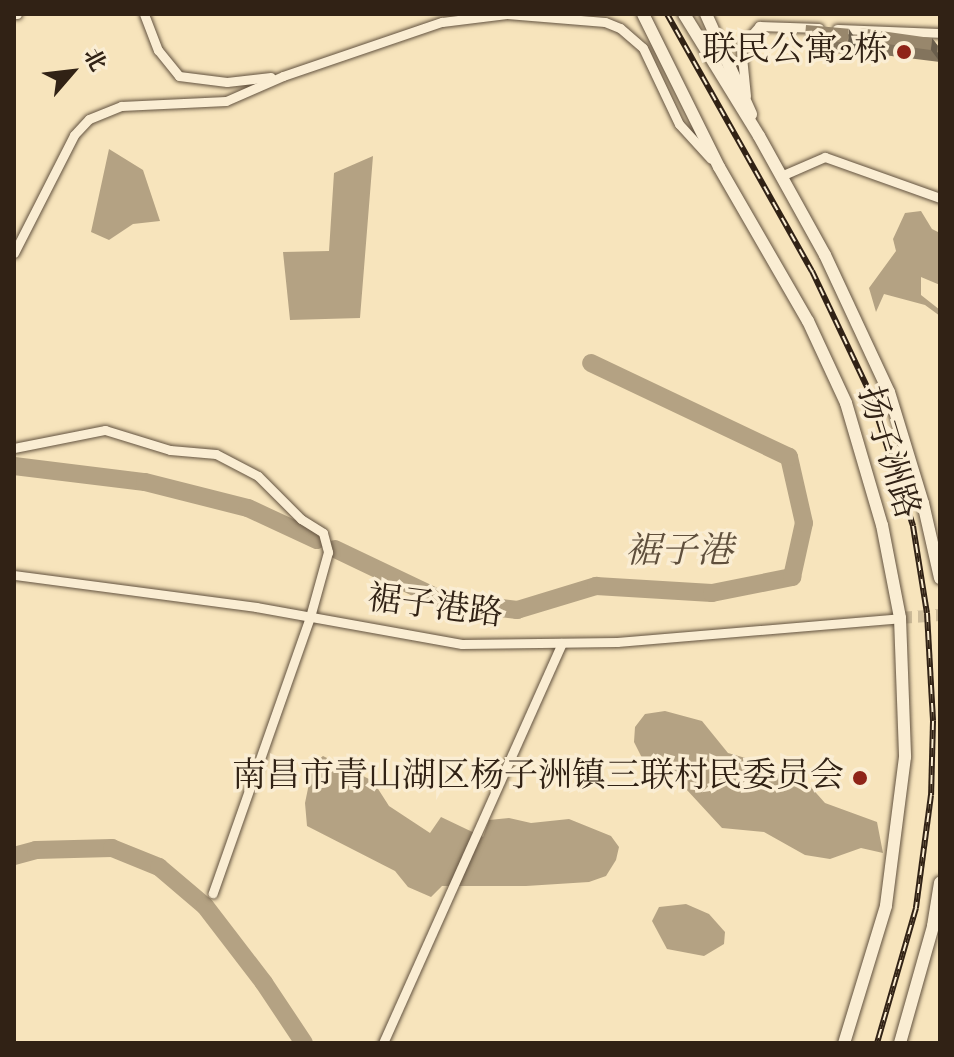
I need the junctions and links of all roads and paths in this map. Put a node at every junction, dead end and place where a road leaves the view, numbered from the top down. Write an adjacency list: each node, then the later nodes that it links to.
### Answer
1 (144, 14): 6 (street)
2 (643, 14): 9 (main road, 扬子洲路)
3 (684, 14): 8 (main road, 扬子洲路)
4 (706, 14): 7 (main road)
5 (940, 33): 7 (street)
6 (283, 76): 9 (street); 12 (street)
7 (746, 100): 8 (main road)
8 (759, 136): 10 (main road, 扬子洲路)
9 (719, 167): 17 (main road, 扬子洲路)
10 (781, 176): 11 (street); 15 (main road, 扬子洲路)
11 (940, 198)
12 (14, 253)
13 (14, 448): 16 (street)
14 (14, 575): 16 (street, 裾子港路)
15 (940, 578)
16 (310, 617): 18 (street, 裾子港路); 20 (street)
17 (900, 618): 18 (street, 裾子港路); 22 (main road, 扬子洲路)
18 (562, 643): 21 (street)
19 (939, 890): 23 (main road)
20 (213, 893)
21 (383, 1043)
22 (844, 1043)
23 (900, 1043)

